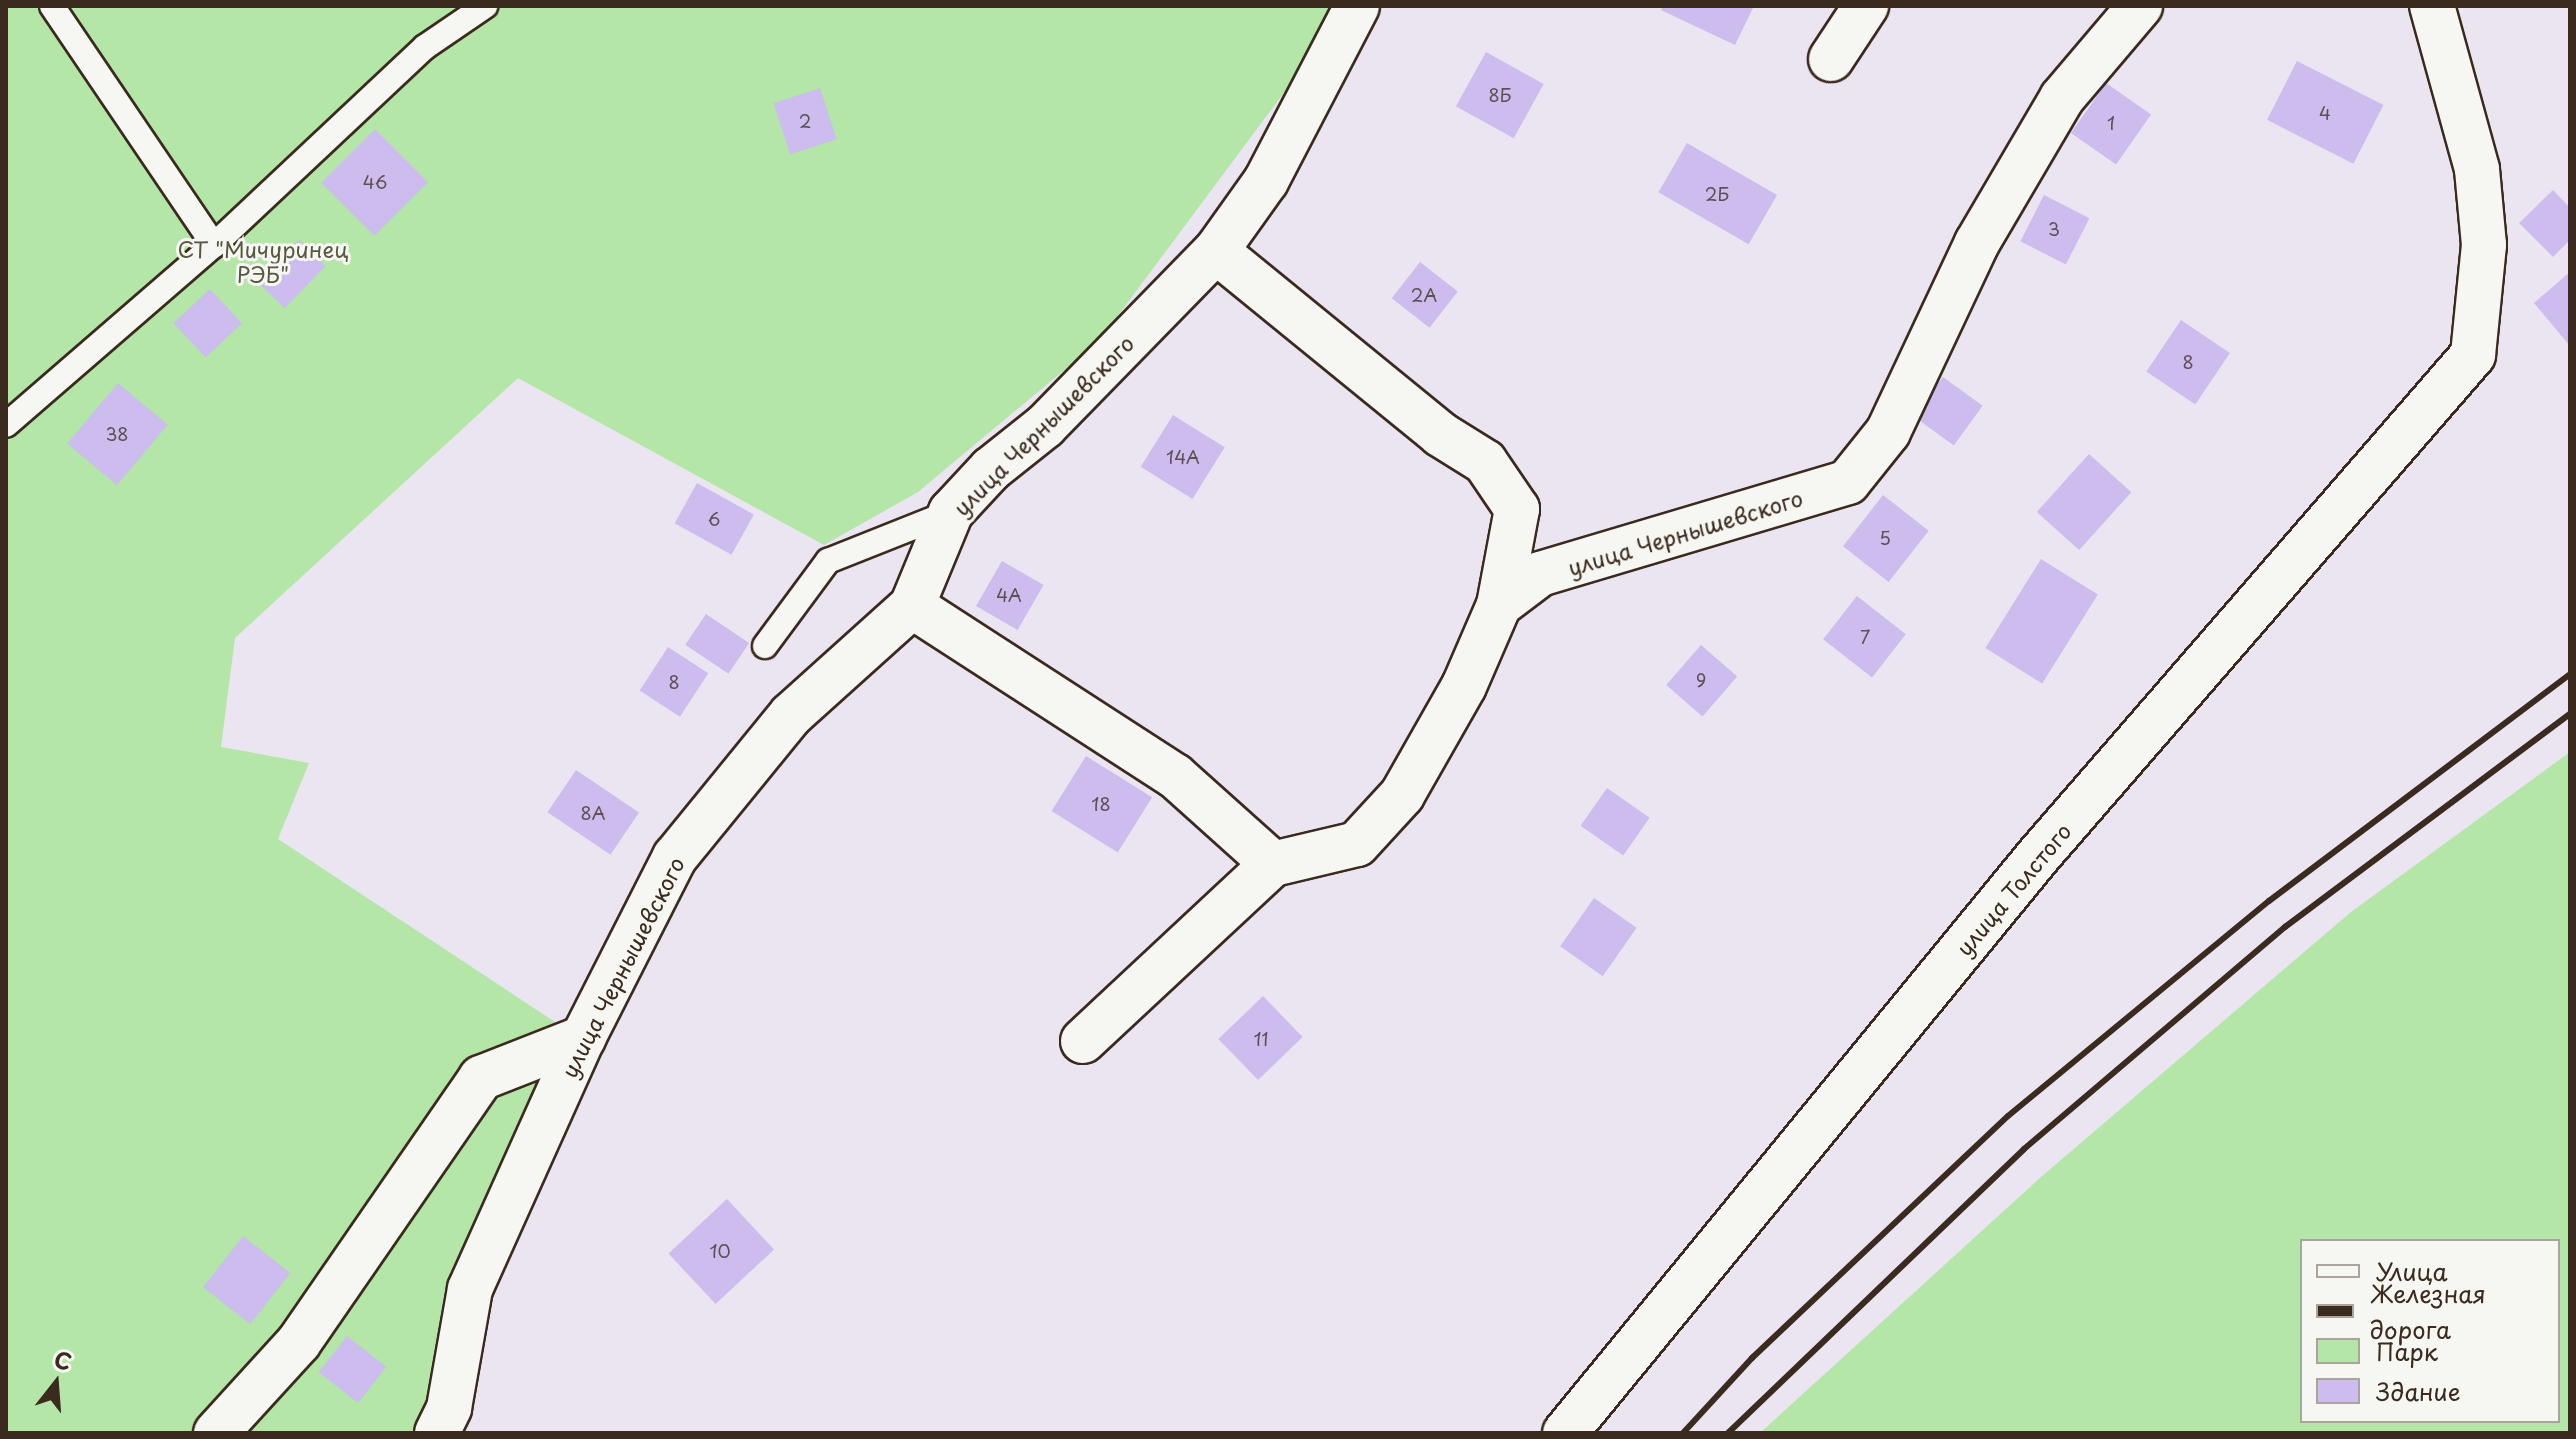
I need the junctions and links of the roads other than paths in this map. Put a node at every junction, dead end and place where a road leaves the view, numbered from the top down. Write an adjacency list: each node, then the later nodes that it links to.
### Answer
1 (52, 6): 8 (lane)
2 (485, 6): 8 (lane)
3 (1357, 6): 9 (street, улица Чернышевского)
4 (1866, 6): 7 (street)
5 (2140, 6): 12 (street, улица Чернышевского)
6 (2432, 6): 20 (street, улица Толстого)
7 (1831, 59)
8 (214, 245): 10 (lane)
9 (1216, 251): 11 (street, улица Чернышевского); 12 (street)
10 (6, 425)
11 (951, 512): 13 (street, улица Чернышевского); 14 (lane)
12 (1499, 605): 15 (street, улица Чернышевского)
13 (912, 606): 15 (street); 16 (street, улица Чернышевского)
14 (765, 646)
15 (1273, 864): 17 (street, улица Чернышевского)
16 (583, 1038): 18 (street); 19 (street, улица Чернышевского)
17 (1083, 1041)
18 (216, 1433)
19 (437, 1433)
20 (1565, 1433)

